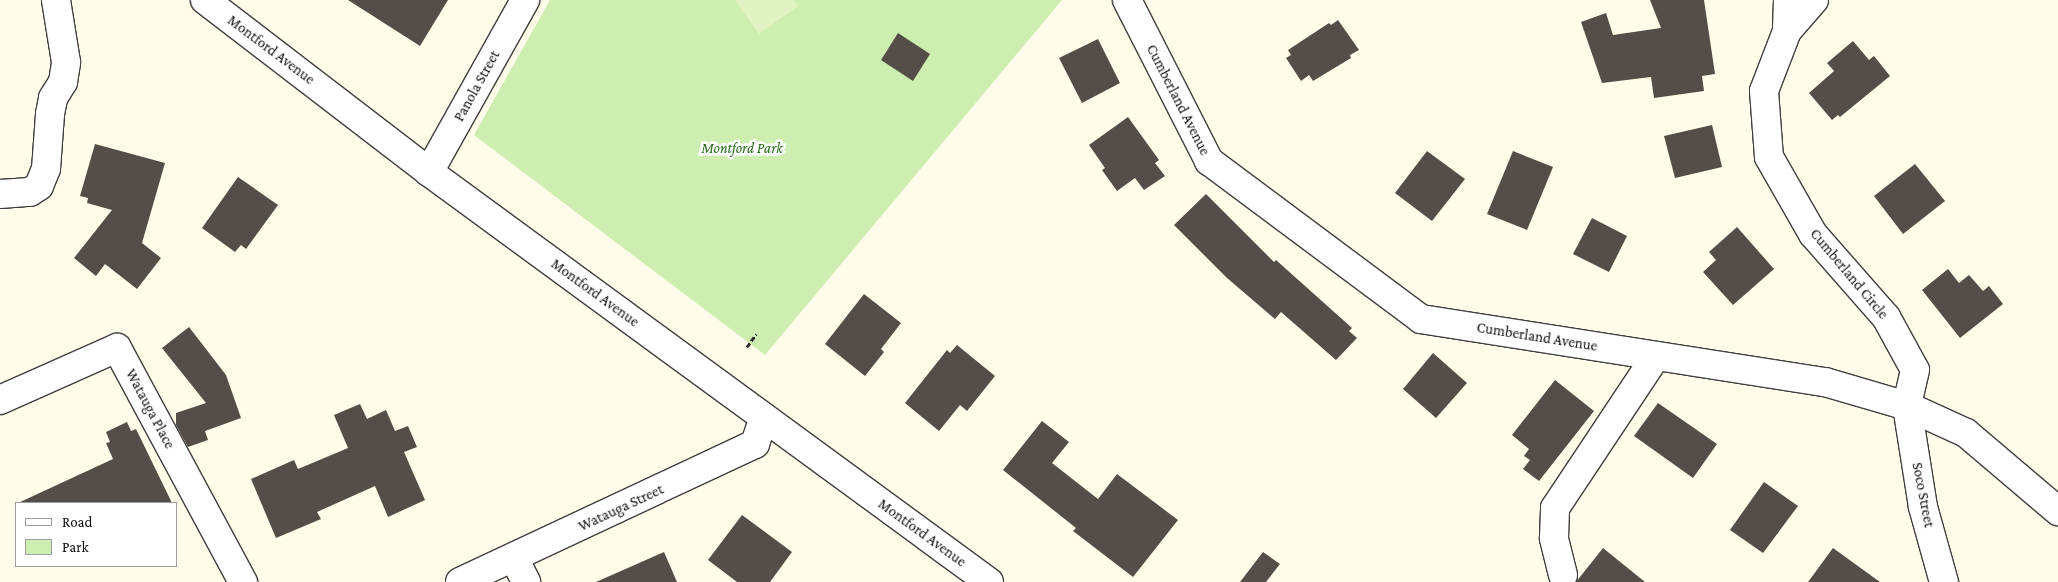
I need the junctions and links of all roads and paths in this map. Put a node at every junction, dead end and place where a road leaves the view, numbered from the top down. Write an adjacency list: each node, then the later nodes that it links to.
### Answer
1 (56, 0): 9 (street)
2 (205, 0): 8 (street, Montford Avenue)
3 (525, 0): 8 (street, Panola Street)
4 (1127, 0): 12 (street, Cumberland Avenue)
5 (1788, 0): 7 (street, Cumberland Circle)
6 (1814, 0): 7 (street)
7 (1787, 31): 14 (street, Cumberland Circle)
8 (429, 172): 15 (street, Montford Avenue)
9 (0, 194)
10 (756, 334): 11 (path)
11 (747, 347)
12 (1656, 356): 14 (street, Cumberland Avenue); 18 (street)
13 (0, 400): 19 (street, Watauga Place)
14 (1907, 406): 16 (street, Cumberland Avenue); 23 (street, Soco Street)
15 (764, 417): 17 (street, Watauga Street); 22 (street, Montford Avenue)
16 (2058, 511)
17 (514, 558): 20 (street, Watauga Street); 21 (street)
18 (1563, 575)
19 (243, 582)
20 (460, 582)
21 (526, 582)
22 (989, 582)
23 (1944, 582)

